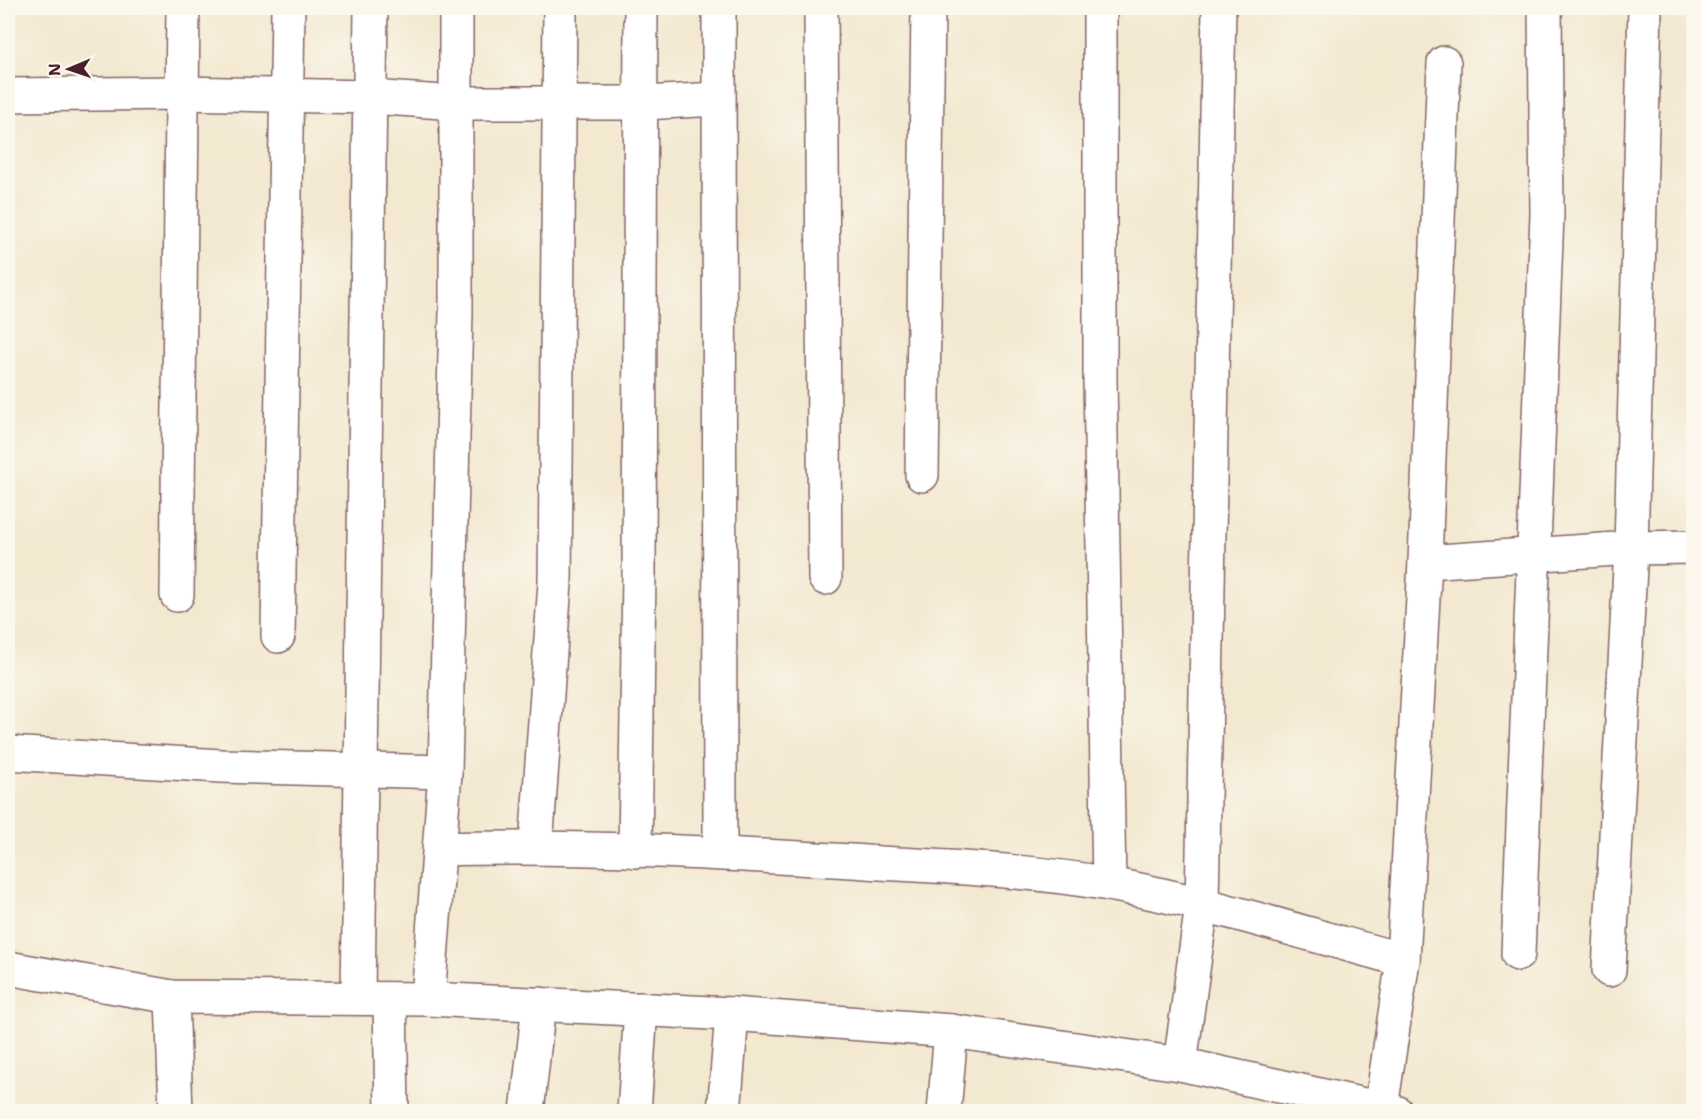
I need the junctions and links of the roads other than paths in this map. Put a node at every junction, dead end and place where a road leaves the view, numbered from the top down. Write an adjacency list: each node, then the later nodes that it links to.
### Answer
1 (183, 8): 15 (street)
2 (288, 8): 17 (street)
3 (371, 8): 18 (street)
4 (456, 8): 20 (street)
5 (560, 8): 21 (street)
6 (641, 8): 22 (street)
7 (719, 8): 19 (street)
8 (821, 8): 28 (street)
9 (927, 8): 23 (street)
10 (1100, 8): 38 (street)
11 (1219, 8): 39 (street)
12 (1545, 8): 26 (street)
13 (1645, 8): 25 (street)
14 (1444, 63): 27 (street)
15 (183, 93): 16 (street); 17 (street); 29 (street)
16 (8, 95)
17 (286, 95): 18 (street); 30 (street)
18 (370, 97): 20 (street); 32 (street)
19 (718, 99): 22 (street); 37 (street)
20 (457, 103): 21 (street); 33 (street)
21 (559, 103): 22 (street); 34 (street)
22 (643, 103): 36 (street)
23 (922, 475)
24 (1694, 547): 25 (street)
25 (1631, 548): 26 (street); 43 (street)
26 (1533, 555): 27 (street); 40 (street)
27 (1425, 561): 41 (street)
28 (825, 578)
29 (177, 595)
30 (278, 636)
31 (8, 753): 32 (street)
32 (362, 772): 33 (street); 45 (street)
33 (445, 772): 35 (street)
34 (536, 846): 35 (street); 36 (street)
35 (440, 849): 46 (street)
36 (635, 851): 37 (street)
37 (720, 853): 38 (street)
38 (1109, 884): 39 (street)
39 (1202, 905): 41 (street); 51 (street)
40 (1518, 954)
41 (1403, 960): 52 (street)
42 (8, 968): 44 (street)
43 (1609, 970)
44 (172, 997): 45 (street); 53 (street)
45 (374, 998): 46 (street); 54 (street)
46 (428, 999): 47 (street)
47 (539, 1004): 48 (street); 55 (street)
48 (641, 1009): 49 (street); 56 (street)
49 (732, 1014): 50 (street); 57 (street)
50 (951, 1031): 51 (street); 58 (street)
51 (1180, 1064): 52 (street)
52 (1388, 1110)
53 (176, 1112)
54 (392, 1112)
55 (527, 1112)
56 (634, 1112)
57 (724, 1112)
58 (944, 1112)

